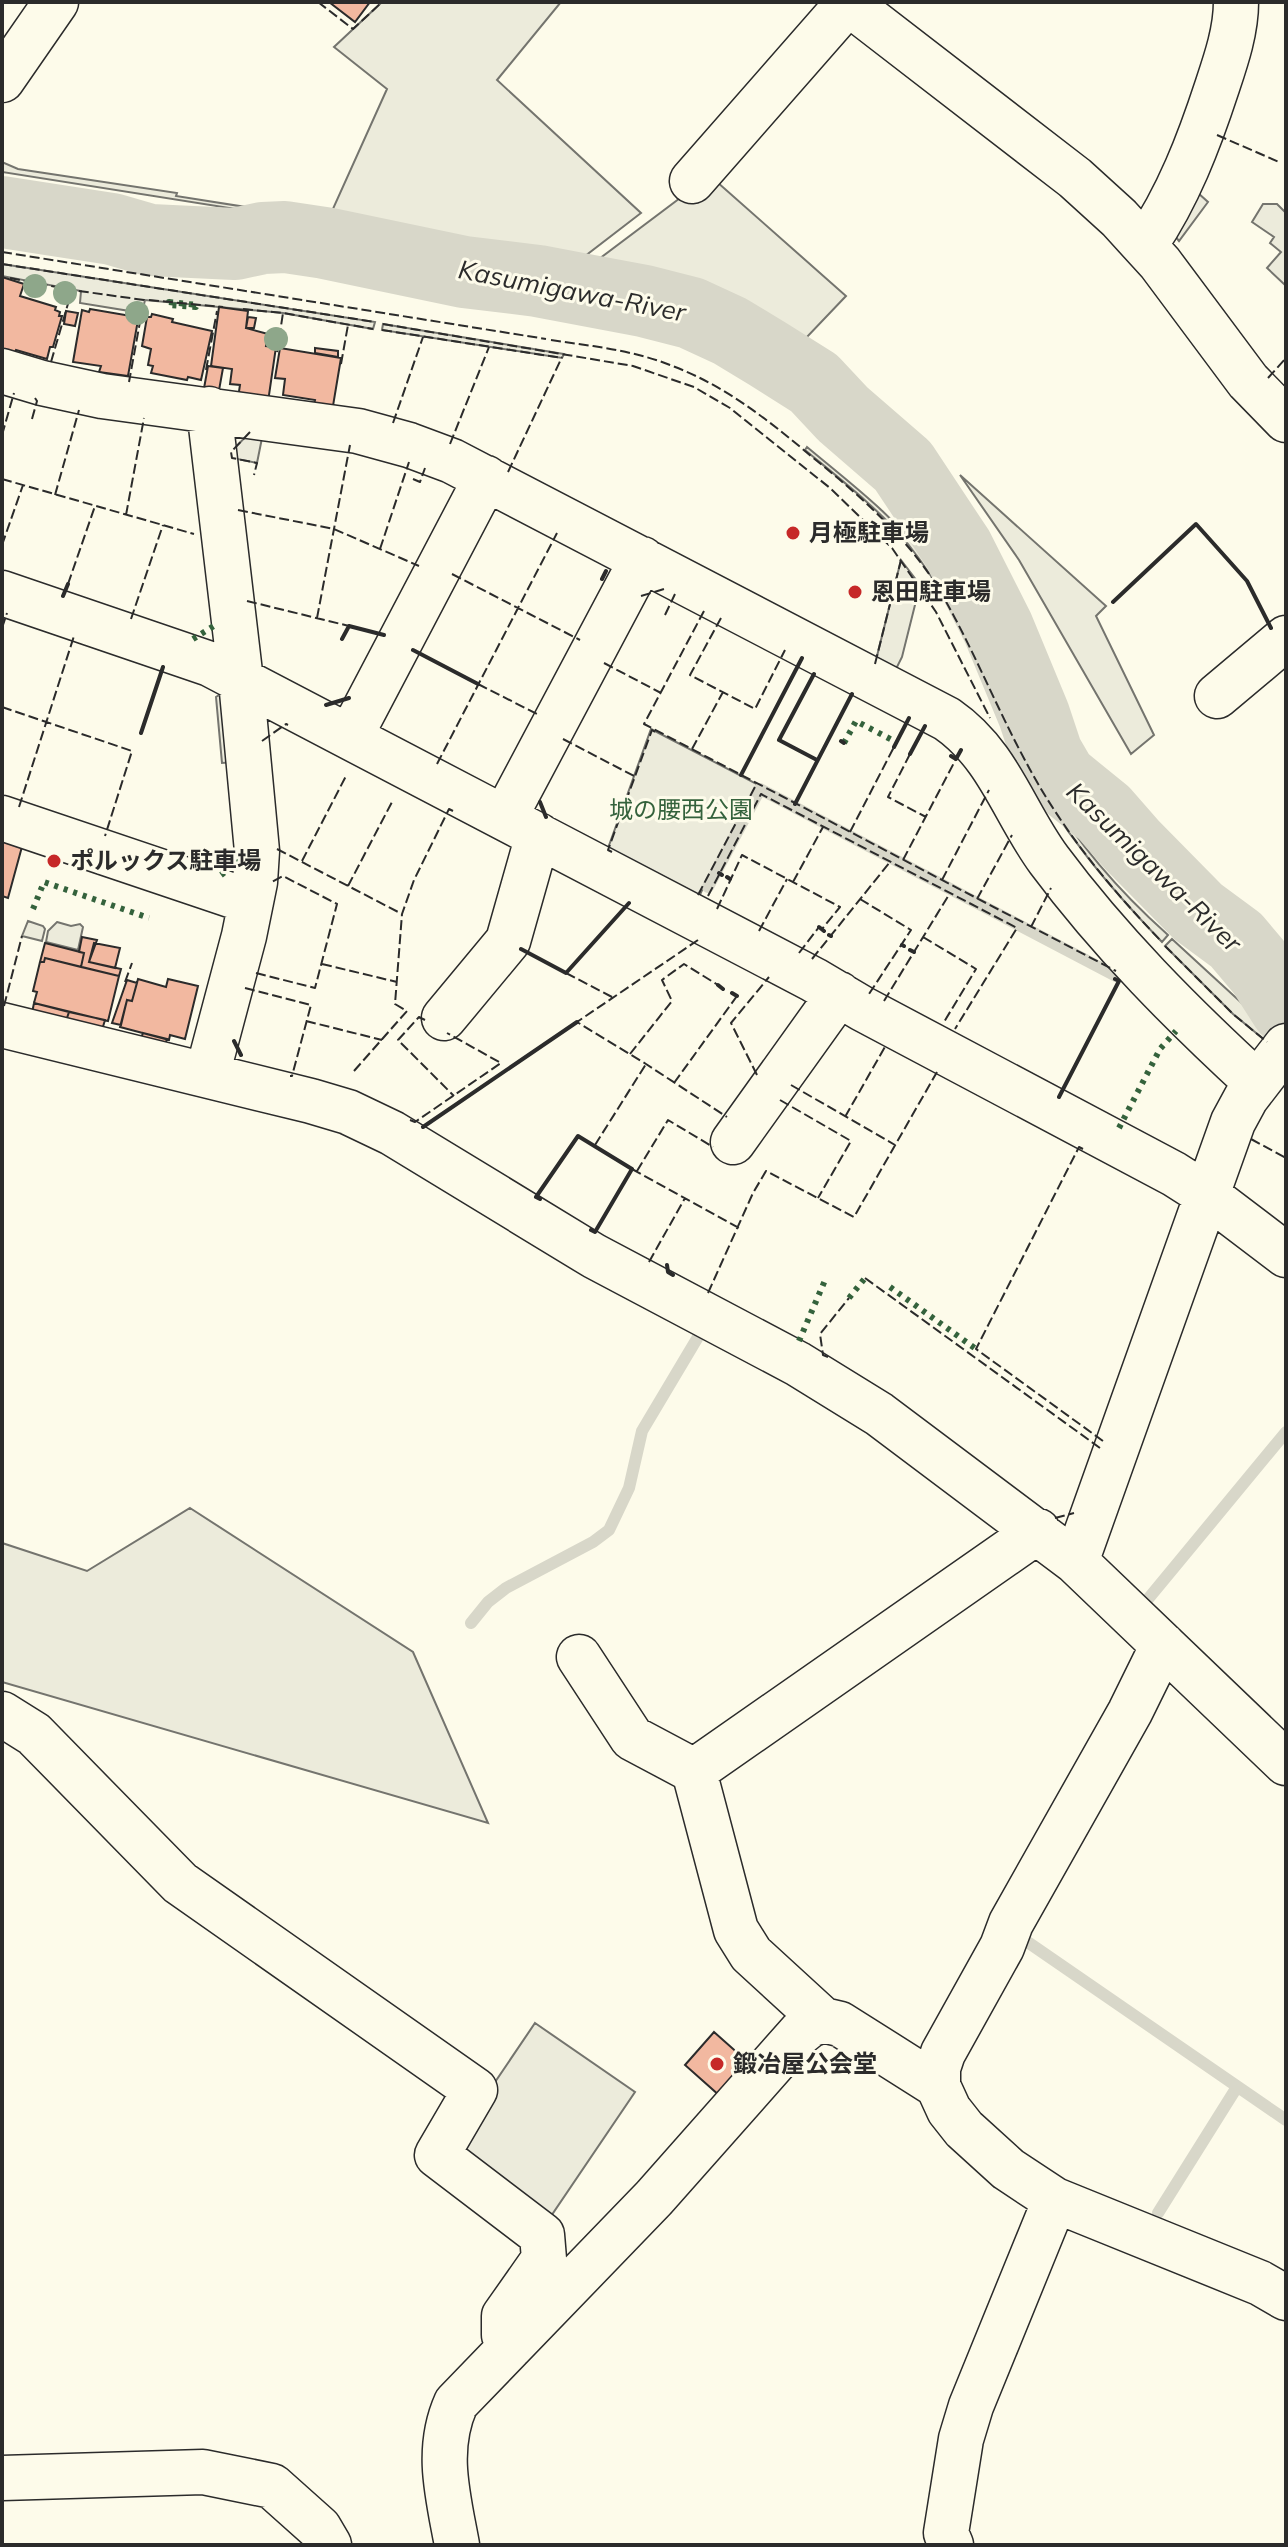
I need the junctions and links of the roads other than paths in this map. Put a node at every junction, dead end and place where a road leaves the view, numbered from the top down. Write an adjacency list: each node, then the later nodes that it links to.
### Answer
1 (56, 2): 4 (street)
2 (848, 2): 5 (street); 6 (street)
3 (1236, 2): 6 (street)
4 (2, 80)
5 (692, 181)
6 (1145, 245): 9 (street)
7 (2, 371): 8 (street)
8 (209, 409): 10 (street); 14 (street)
9 (1286, 420)
10 (486, 478): 11 (street); 16 (street)
11 (642, 559): 18 (street); 23 (street)
12 (2, 593): 14 (street)
13 (1286, 638): 15 (street)
14 (241, 681): 16 (street); 19 (street)
15 (1217, 696)
16 (350, 737): 18 (street)
17 (2, 818): 19 (street)
18 (521, 826): 20 (street); 21 (street)
19 (251, 902): 24 (street)
20 (839, 994): 25 (street); 26 (street)
21 (444, 1018)
22 (2, 1025): 24 (street)
23 (1277, 1062): 26 (street)
24 (207, 1075): 28 (street)
25 (733, 1142)
26 (1207, 1195): 27 (street); 29 (street)
27 (1286, 1255)
28 (1038, 1531): 29 (street); 34 (street)
29 (1076, 1562): 30 (street)
30 (1163, 1645): 33 (street); 36 (street)
31 (579, 1657): 34 (street)
32 (2, 1714): 39 (street)
33 (1286, 1763)
34 (694, 1771): 35 (street)
35 (823, 2020): 36 (street); 39 (street)
36 (938, 2086): 37 (street)
37 (1055, 2200): 38 (street); 43 (street)
38 (1286, 2298)
39 (511, 2346): 42 (street)
40 (2, 2478): 41 (street)
41 (329, 2545)
42 (457, 2545)
43 (951, 2545)

